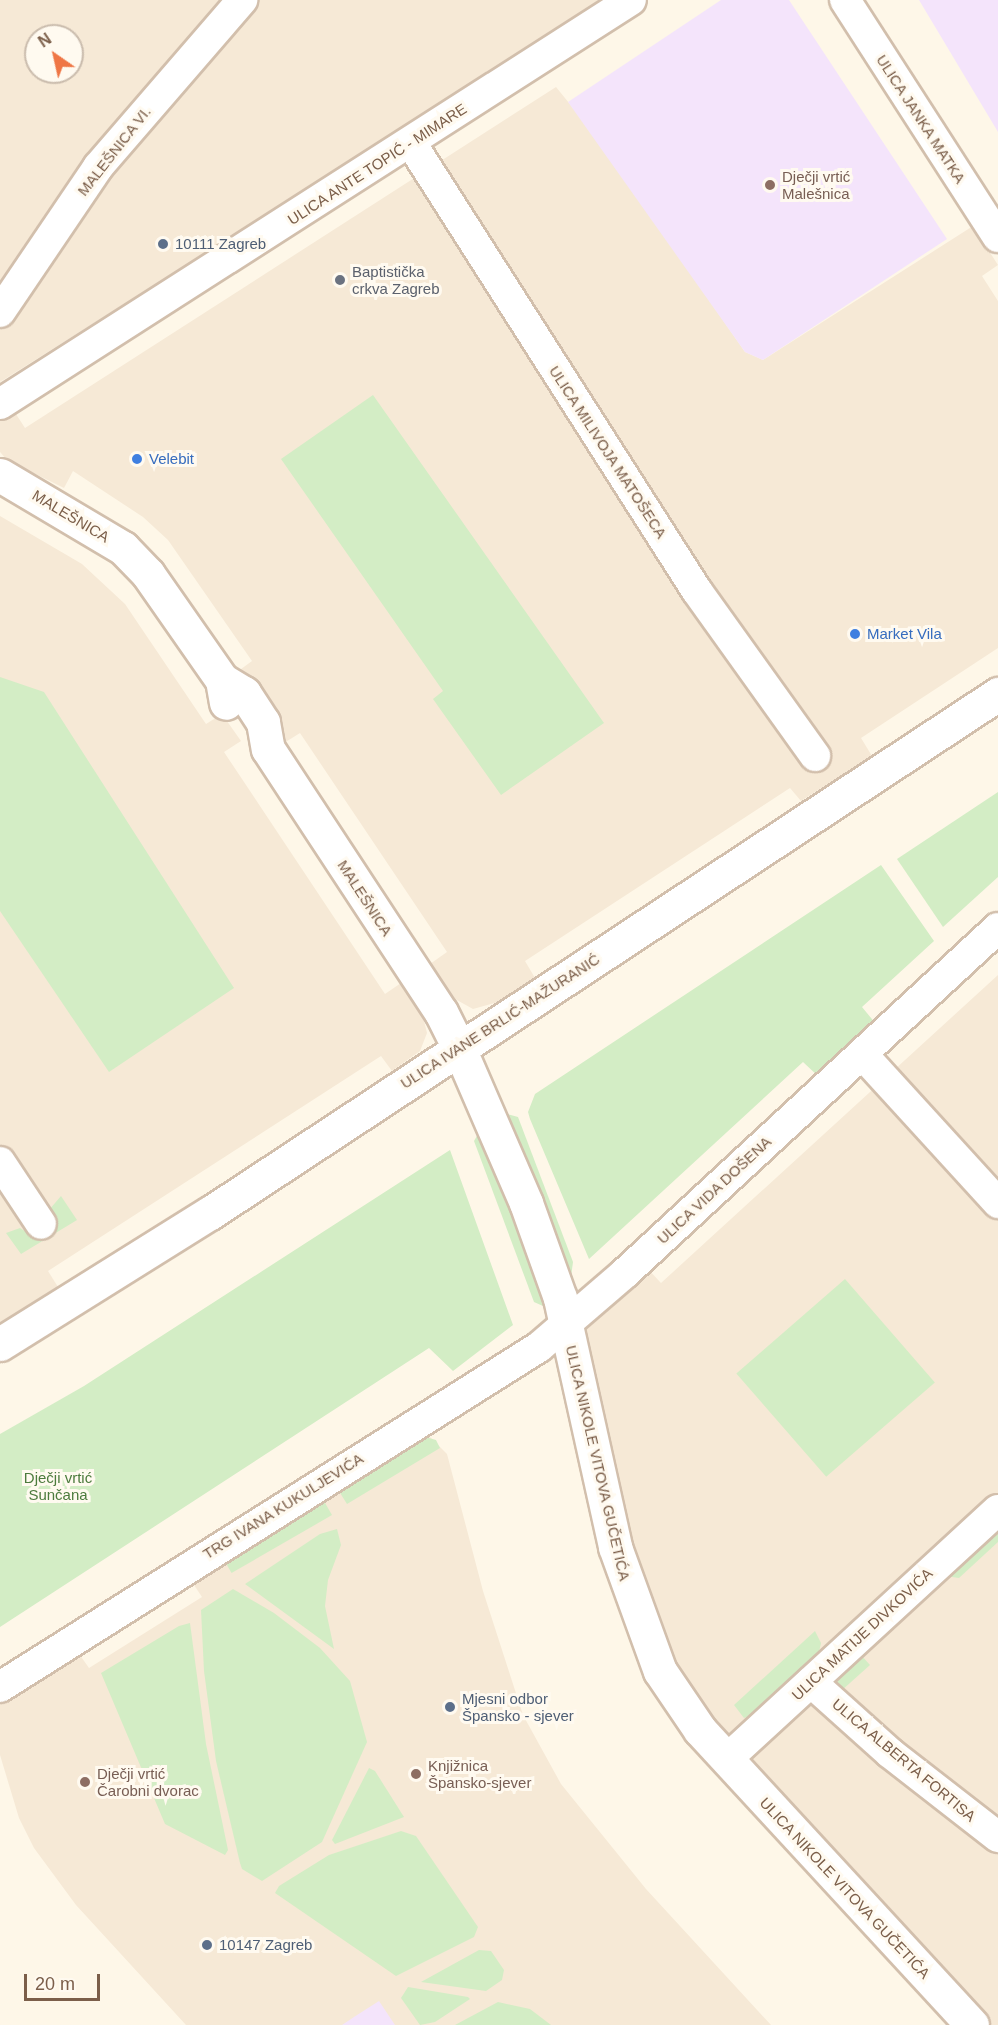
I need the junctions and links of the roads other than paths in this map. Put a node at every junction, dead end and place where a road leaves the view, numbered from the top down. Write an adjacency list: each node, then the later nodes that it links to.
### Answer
1 (242, 0): 6 (street, MALEŠNICA VI.)
2 (631, 0): 4 (street, ULICA ANTE TOPIĆ - MIMARE)
3 (844, 0): 5 (street, ULICA JANKA MATKA)
4 (411, 143): 7 (street, ULICA ANTE TOPIĆ - MIMARE); 10 (street, ULICA MILIVOJA MATOŠECA)
5 (998, 237)
6 (0, 312)
7 (0, 404)
8 (0, 475): 12 (street, MALEŠNICA)
9 (998, 694): 12 (street, ULICA IVANE BRLIĆ-MAŽURANIĆ)
10 (814, 756)
11 (998, 928): 13 (street, ULICA VIDA DOŠENA)
12 (459, 1048): 17 (street, ULICA NIKOLE VITOVA GUČETIĆA); 18 (street, ULICA IVANE BRLIĆ-MAŽURANIĆ)
13 (862, 1054): 15 (street); 17 (street, ULICA VIDA DOŠENA)
14 (0, 1162): 16 (street)
15 (998, 1203)
16 (40, 1224)
17 (566, 1326): 21 (street, TRG IVANA KUKULJEVIĆA); 22 (street, ULICA NIKOLE VITOVA GUČETIĆA)
18 (0, 1344)
19 (998, 1509): 20 (street, ULICA MATIJE DIVKOVIĆA)
20 (811, 1682): 22 (street, ULICA MATIJE DIVKOVIĆA); 23 (street, ULICA ALBERTA FORTISA)
21 (0, 1687)
22 (727, 1759): 24 (street, ULICA NIKOLE VITOVA GUČETIĆA)
23 (998, 1838)
24 (972, 2025)

